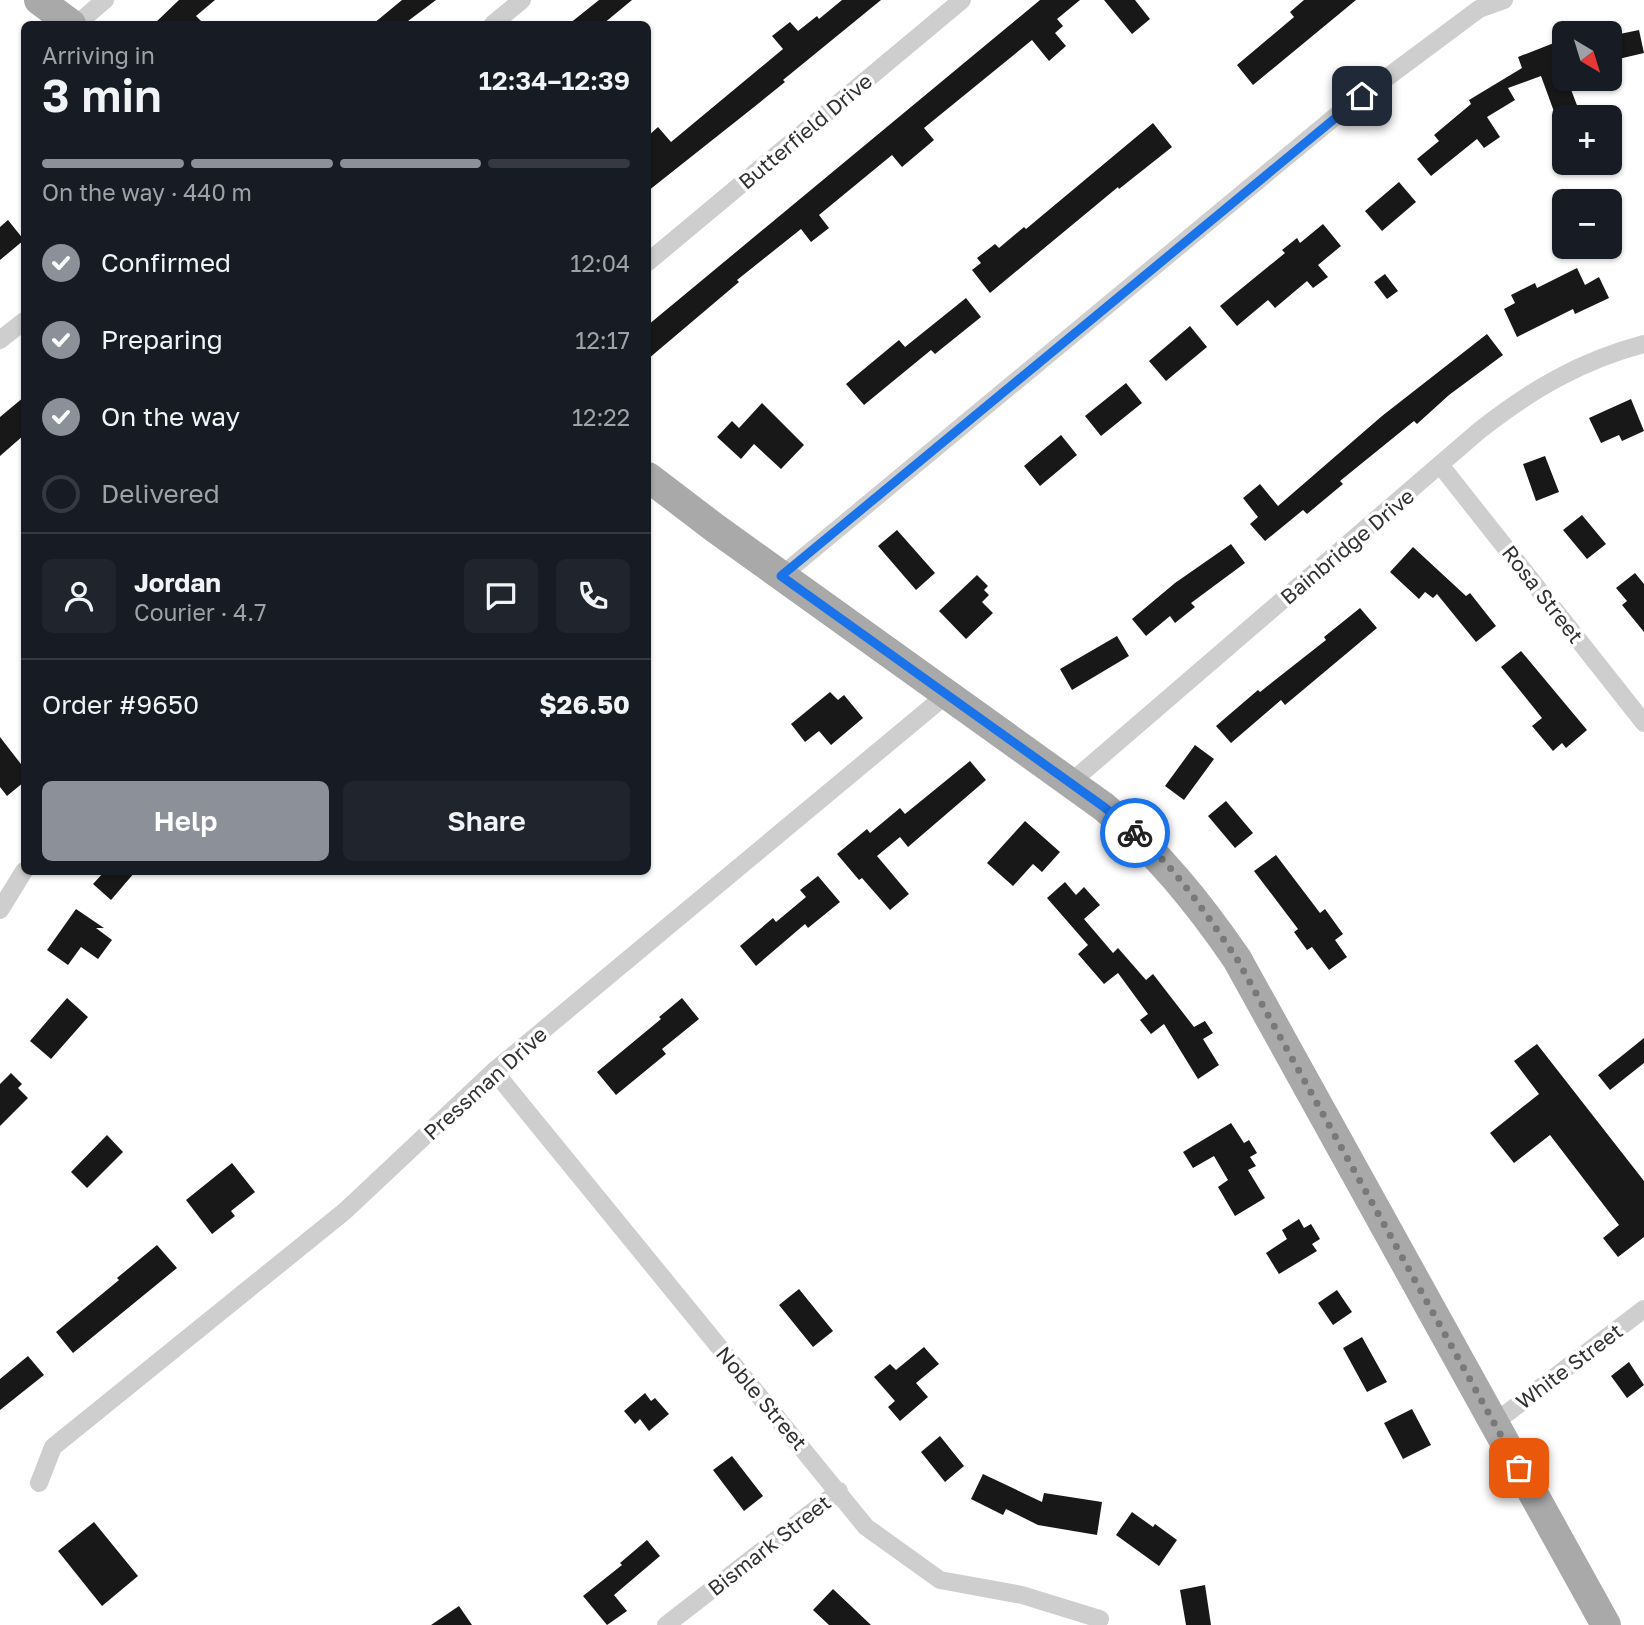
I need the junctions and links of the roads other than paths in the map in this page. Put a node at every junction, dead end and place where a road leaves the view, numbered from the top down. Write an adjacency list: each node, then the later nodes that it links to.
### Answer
1 (39, 0): 7 (main road)
2 (105, 0): 8 (street)
3 (522, 0): 9 (street)
4 (962, 0): 10 (street, Butterfield Drive)
5 (1504, 0): 6 (street)
6 (1477, 5): 16 (street)
7 (67, 21)
8 (80, 21)
9 (497, 21)
10 (651, 259)
11 (21, 323): 12 (street)
12 (0, 340)
13 (1644, 344): 14 (street, Bainbridge Drive)
14 (1441, 466): 18 (street, Rosa Street); 19 (street, Bainbridge Drive)
15 (651, 479): 16 (main road)
16 (781, 576): 17 (main road)
17 (946, 695): 19 (main road); 22 (street, Pressman Drive)
18 (1644, 723)
19 (1070, 783): 24 (main road)
20 (22, 875): 21 (street)
21 (0, 910)
22 (494, 1072): 25 (street, Pressman Drive); 26 (street, Noble Street)
23 (1644, 1309): 24 (street, White Street)
24 (1494, 1423): 29 (main road)
25 (39, 1483)
26 (839, 1491): 27 (street, Noble Street); 28 (street, Bismark Street)
27 (1100, 1619)
28 (666, 1625)
29 (1606, 1625)

